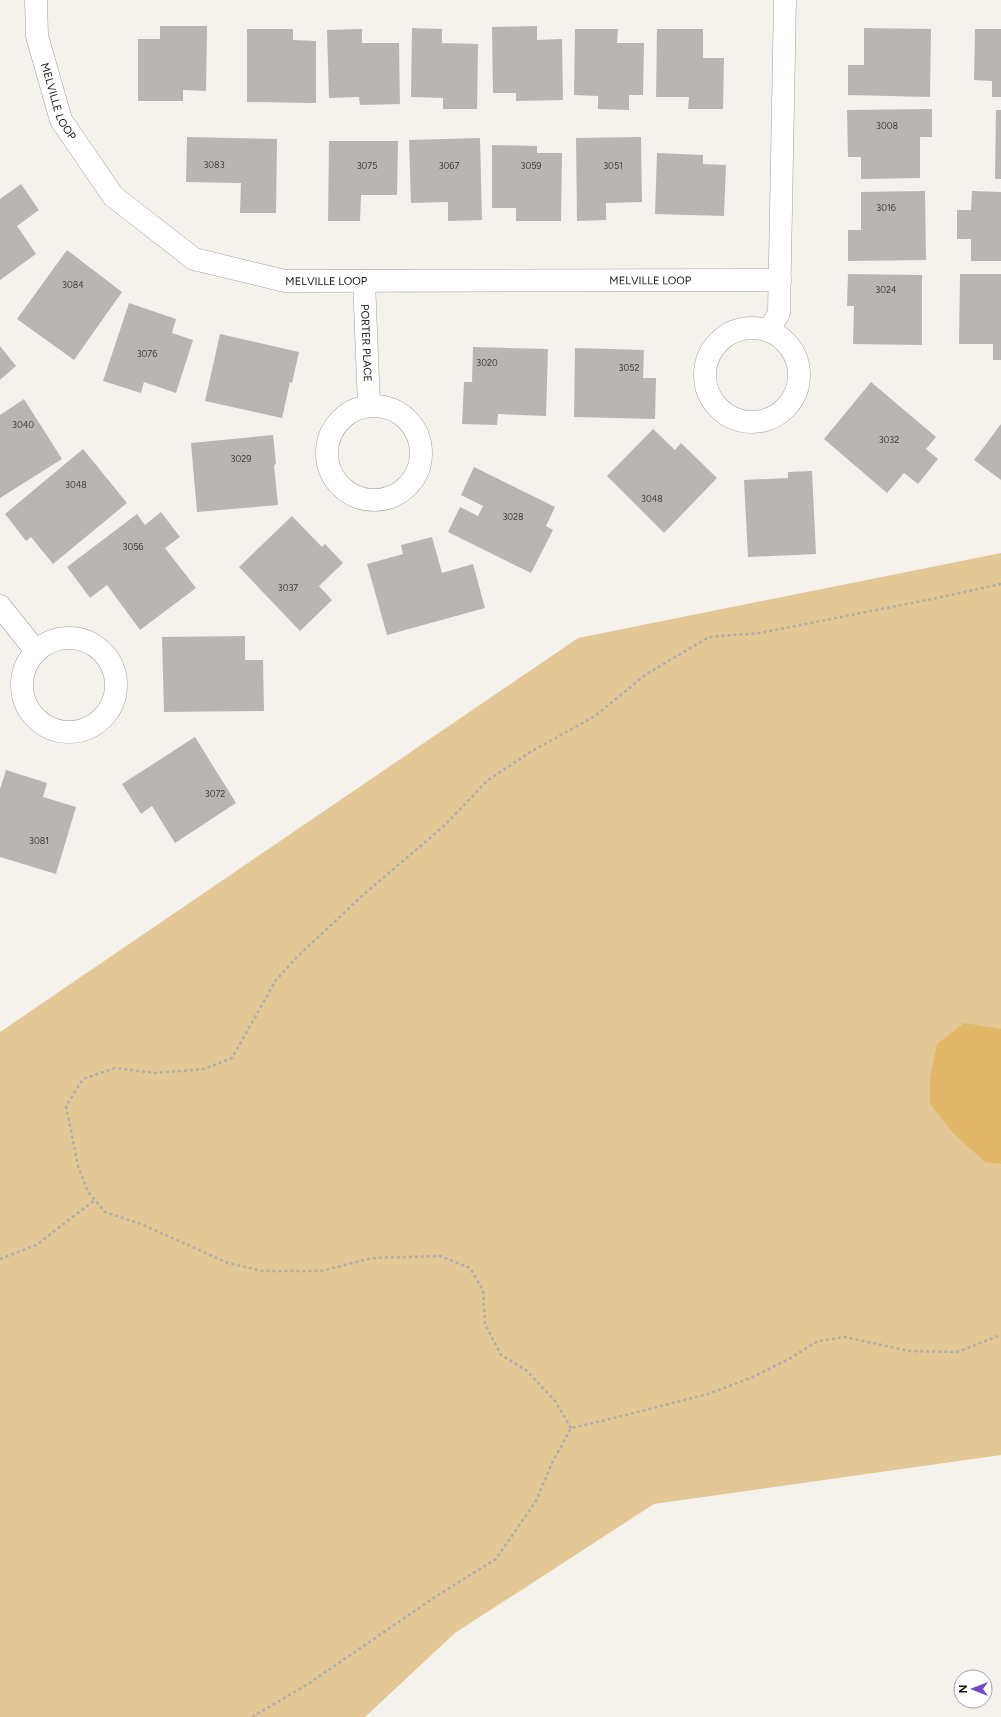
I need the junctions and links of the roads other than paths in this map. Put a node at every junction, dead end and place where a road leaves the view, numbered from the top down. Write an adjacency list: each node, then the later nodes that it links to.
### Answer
1 (36, 0): 4 (street, MELVILLE LOOP)
2 (785, 0): 3 (street)
3 (780, 280): 4 (street, MELVILLE LOOP); 5 (street)
4 (364, 281): 6 (street, PORTER PLACE)
5 (769, 330): 5 (street)
6 (370, 406): 6 (street)
7 (0, 606): 8 (street)
8 (36, 651): 8 (street)

